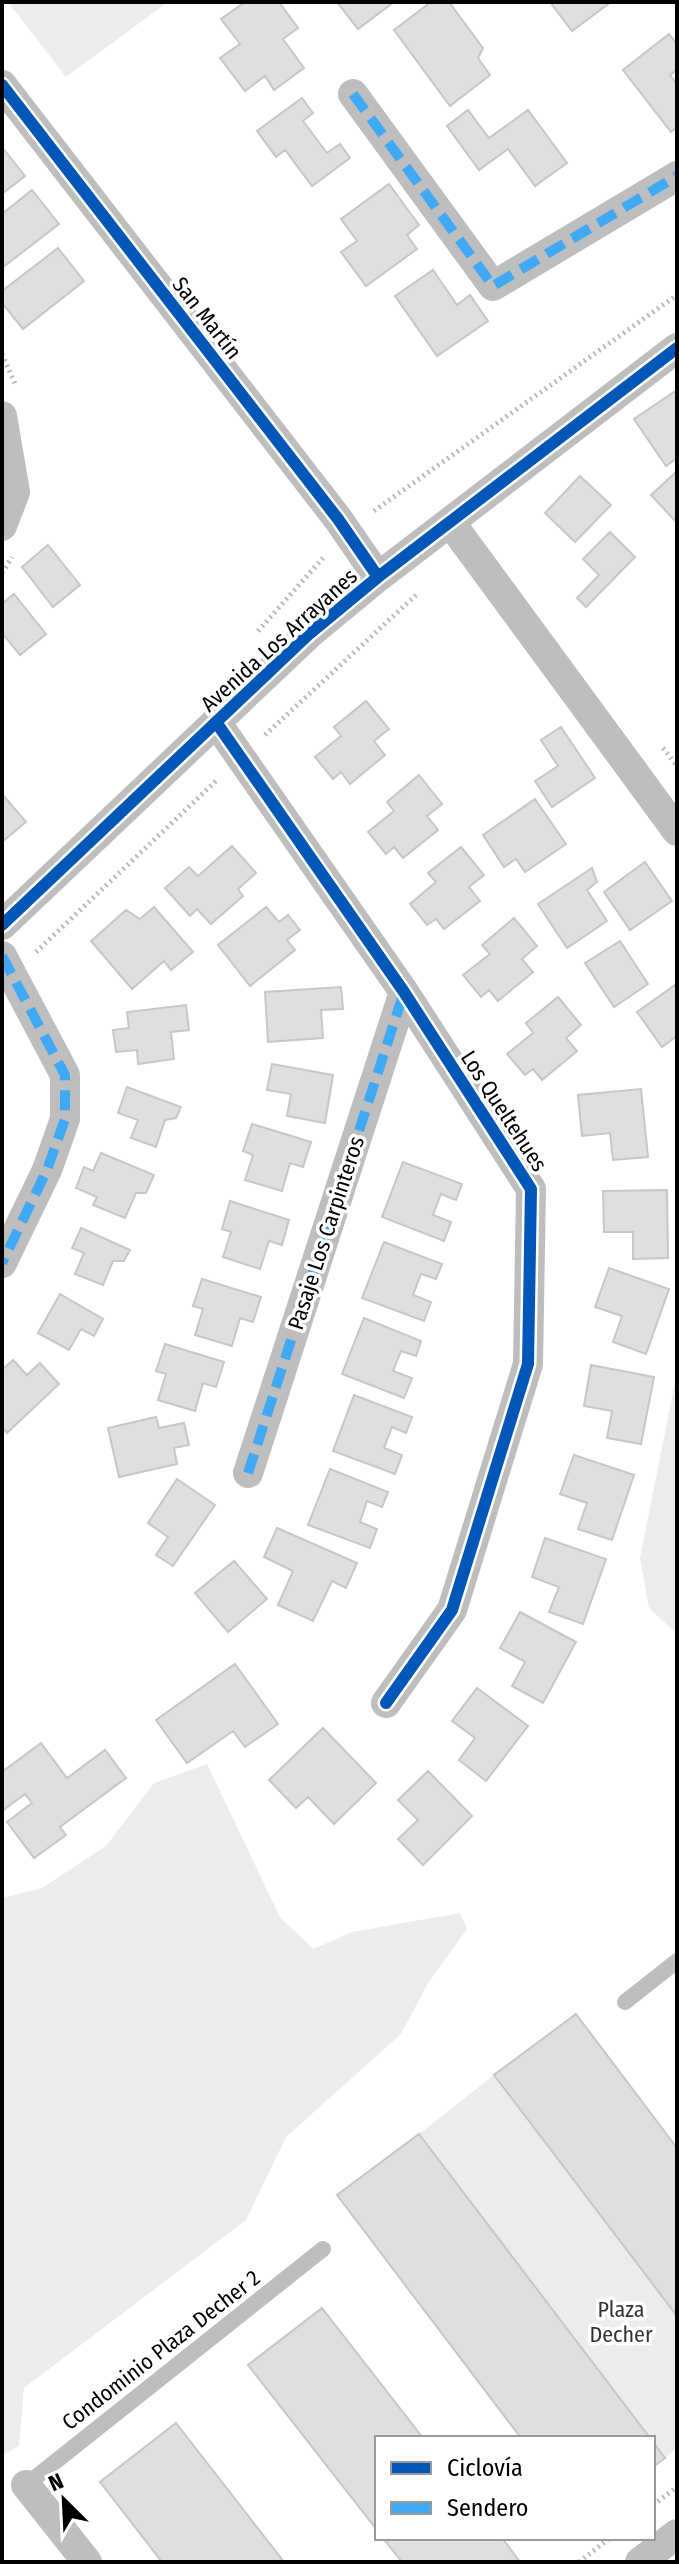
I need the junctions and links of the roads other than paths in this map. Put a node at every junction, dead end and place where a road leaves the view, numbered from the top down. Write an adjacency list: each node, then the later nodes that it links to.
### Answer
1 (2, 85): 8 (street, San Martín)
2 (353, 94): 3 (street)
3 (677, 176)
4 (677, 348): 6 (street, Avenida Los Arrayanes)
5 (2, 416): 7 (street)
6 (450, 522): 8 (street, Avenida Los Arrayanes); 10 (street)
7 (2, 526)
8 (378, 577): 9 (street, Avenida Los Arrayanes)
9 (216, 722): 11 (street, Avenida Los Arrayanes); 13 (street, Los Queltehues)
10 (677, 831)
11 (2, 925)
12 (7, 965): 14 (street)
13 (404, 992): 15 (street, Pasaje Los Carpinteros); 16 (street, Los Queltehues)
14 (2, 1263)
15 (248, 1473)
16 (386, 1703)
17 (677, 1961): 18 (lane)
18 (625, 2002)
19 (323, 2249): 20 (lane, Condominio Plaza Decher 2)
20 (26, 2485): 22 (street)
21 (677, 2534): 23 (street)
22 (87, 2562)
23 (640, 2562)

